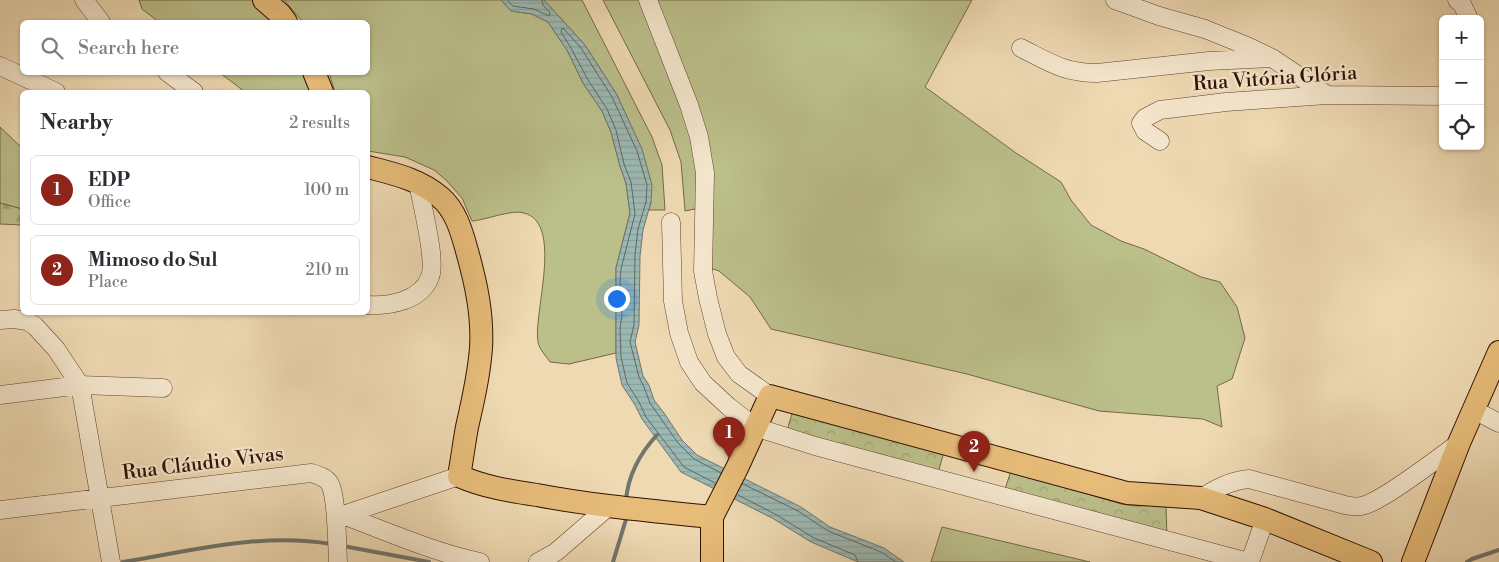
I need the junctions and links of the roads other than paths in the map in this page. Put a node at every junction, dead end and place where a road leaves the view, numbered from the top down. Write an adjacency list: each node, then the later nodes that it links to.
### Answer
1 (84, 0): 7 (street)
2 (264, 0): 8 (main road)
3 (648, 0): 29 (street)
4 (1115, 0): 10 (street)
5 (1457, 0): 6 (street)
6 (1467, 15)
7 (99, 20)
8 (284, 20)
9 (1021, 48): 10 (street)
10 (1272, 58): 17 (street)
11 (0, 66): 14 (street)
12 (171, 75): 15 (street)
13 (315, 75): 16 (main road)
14 (52, 90)
15 (191, 90)
16 (321, 90)
17 (1327, 95): 18 (street, Rua Vitória Glória); 19 (street, Rua Vitória Glória)
18 (1439, 96)
19 (1160, 141)
20 (370, 168): 21 (main road)
21 (418, 182): 23 (street); 34 (main road)
22 (671, 222): 32 (street)
23 (370, 305)
24 (0, 320): 26 (street)
25 (1499, 352): 30 (main road)
26 (80, 385): 27 (street); 28 (street); 35 (street)
27 (162, 388)
28 (0, 395)
29 (770, 396): 32 (main road); 36 (main road)
30 (1474, 410): 31 (street); 33 (main road)
31 (1499, 423)
32 (755, 427): 38 (main road); 47 (street)
33 (1459, 443): 36 (street); 49 (main road)
34 (459, 476): 37 (main road); 41 (street)
35 (100, 497): 39 (street, Rua Cláudio Vivas); 41 (street, Rua Cláudio Vivas); 43 (street)
36 (1201, 498): 40 (main road)
37 (621, 508): 38 (main road); 45 (street)
38 (716, 509): 46 (main road)
39 (0, 510)
40 (1265, 519): 47 (street); 48 (main road)
41 (338, 522): 42 (street, Rua Cláudio Vivas); 44 (street)
42 (338, 558)
43 (110, 559)
44 (480, 562)
45 (538, 562)
46 (712, 562)
47 (1249, 562)
48 (1371, 562)
49 (1413, 562)

